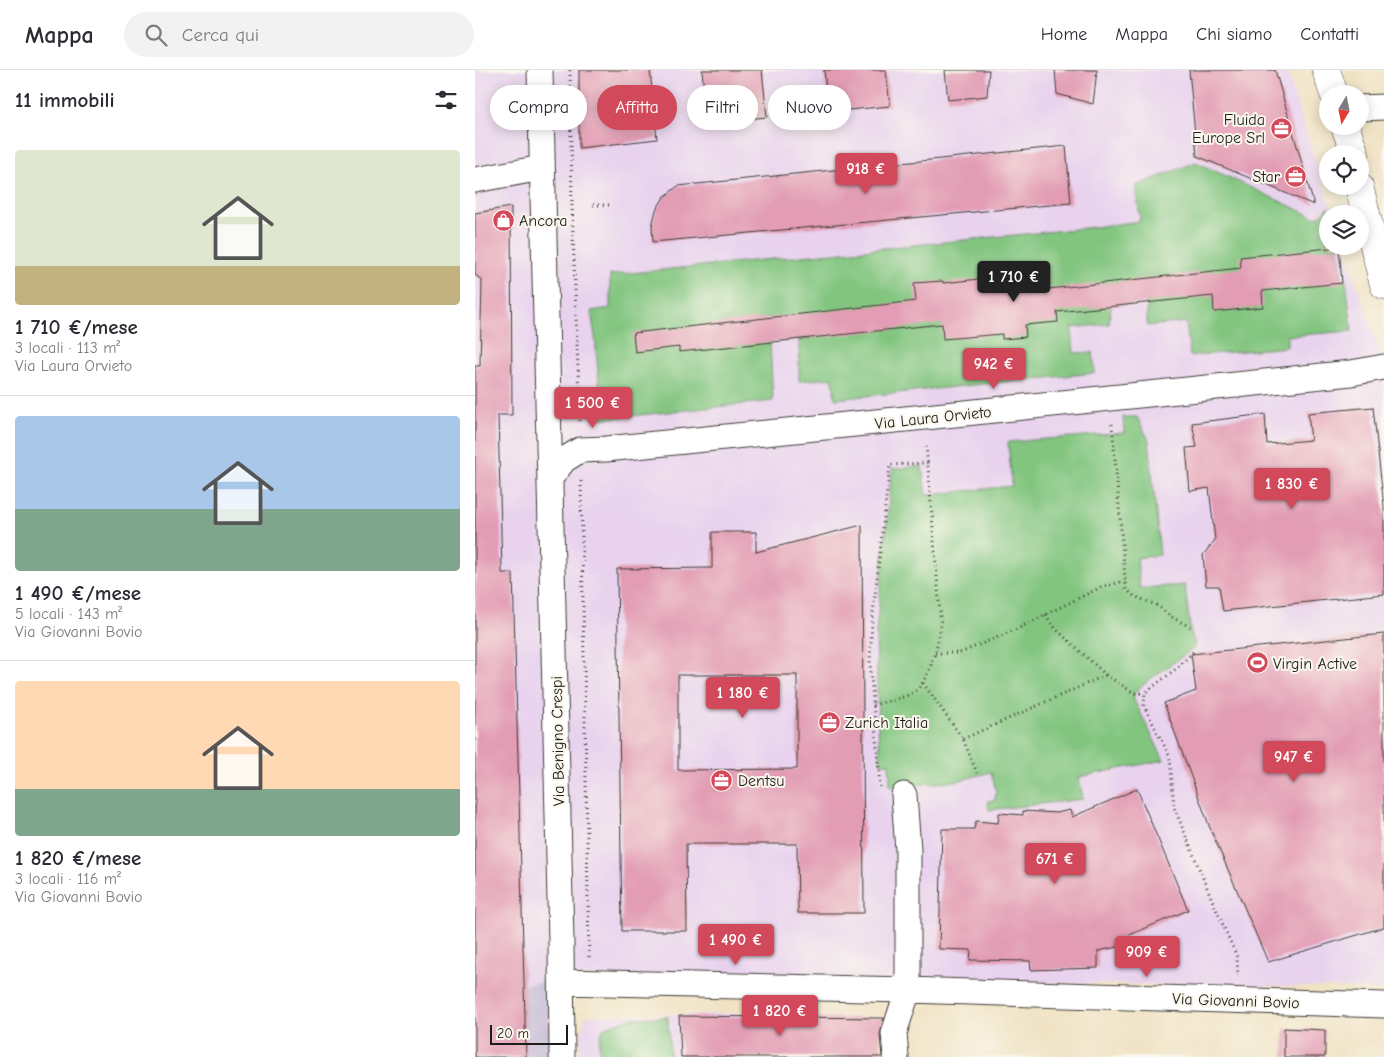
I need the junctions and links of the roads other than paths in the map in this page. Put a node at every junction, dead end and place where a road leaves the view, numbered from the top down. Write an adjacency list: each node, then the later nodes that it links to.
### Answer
1 (539, 70): 6 (street, Via Benigno Crespi)
2 (1326, 70): 3 (main road)
3 (1331, 85)
4 (1369, 108): 5 (street)
5 (1384, 108)
6 (542, 168): 7 (street); 13 (street, Via Benigno Crespi)
7 (475, 180)
8 (1369, 191): 10 (main road)
9 (1361, 195): 11 (main road)
10 (1384, 232)
11 (1384, 285)
12 (1384, 367): 14 (street, Via Laura Orvieto)
13 (549, 424): 14 (street); 15 (street, Via Benigno Crespi)
14 (580, 439): 15 (street)
15 (551, 477): 17 (street, Via Benigno Crespi)
16 (904, 795): 18 (street)
17 (562, 982): 18 (street, Via Giovanni Bovio); 20 (street, Via Benigno Crespi)
18 (908, 990): 19 (street, Via Giovanni Bovio); 21 (street)
19 (1384, 1005)
20 (562, 1057)
21 (896, 1057)

